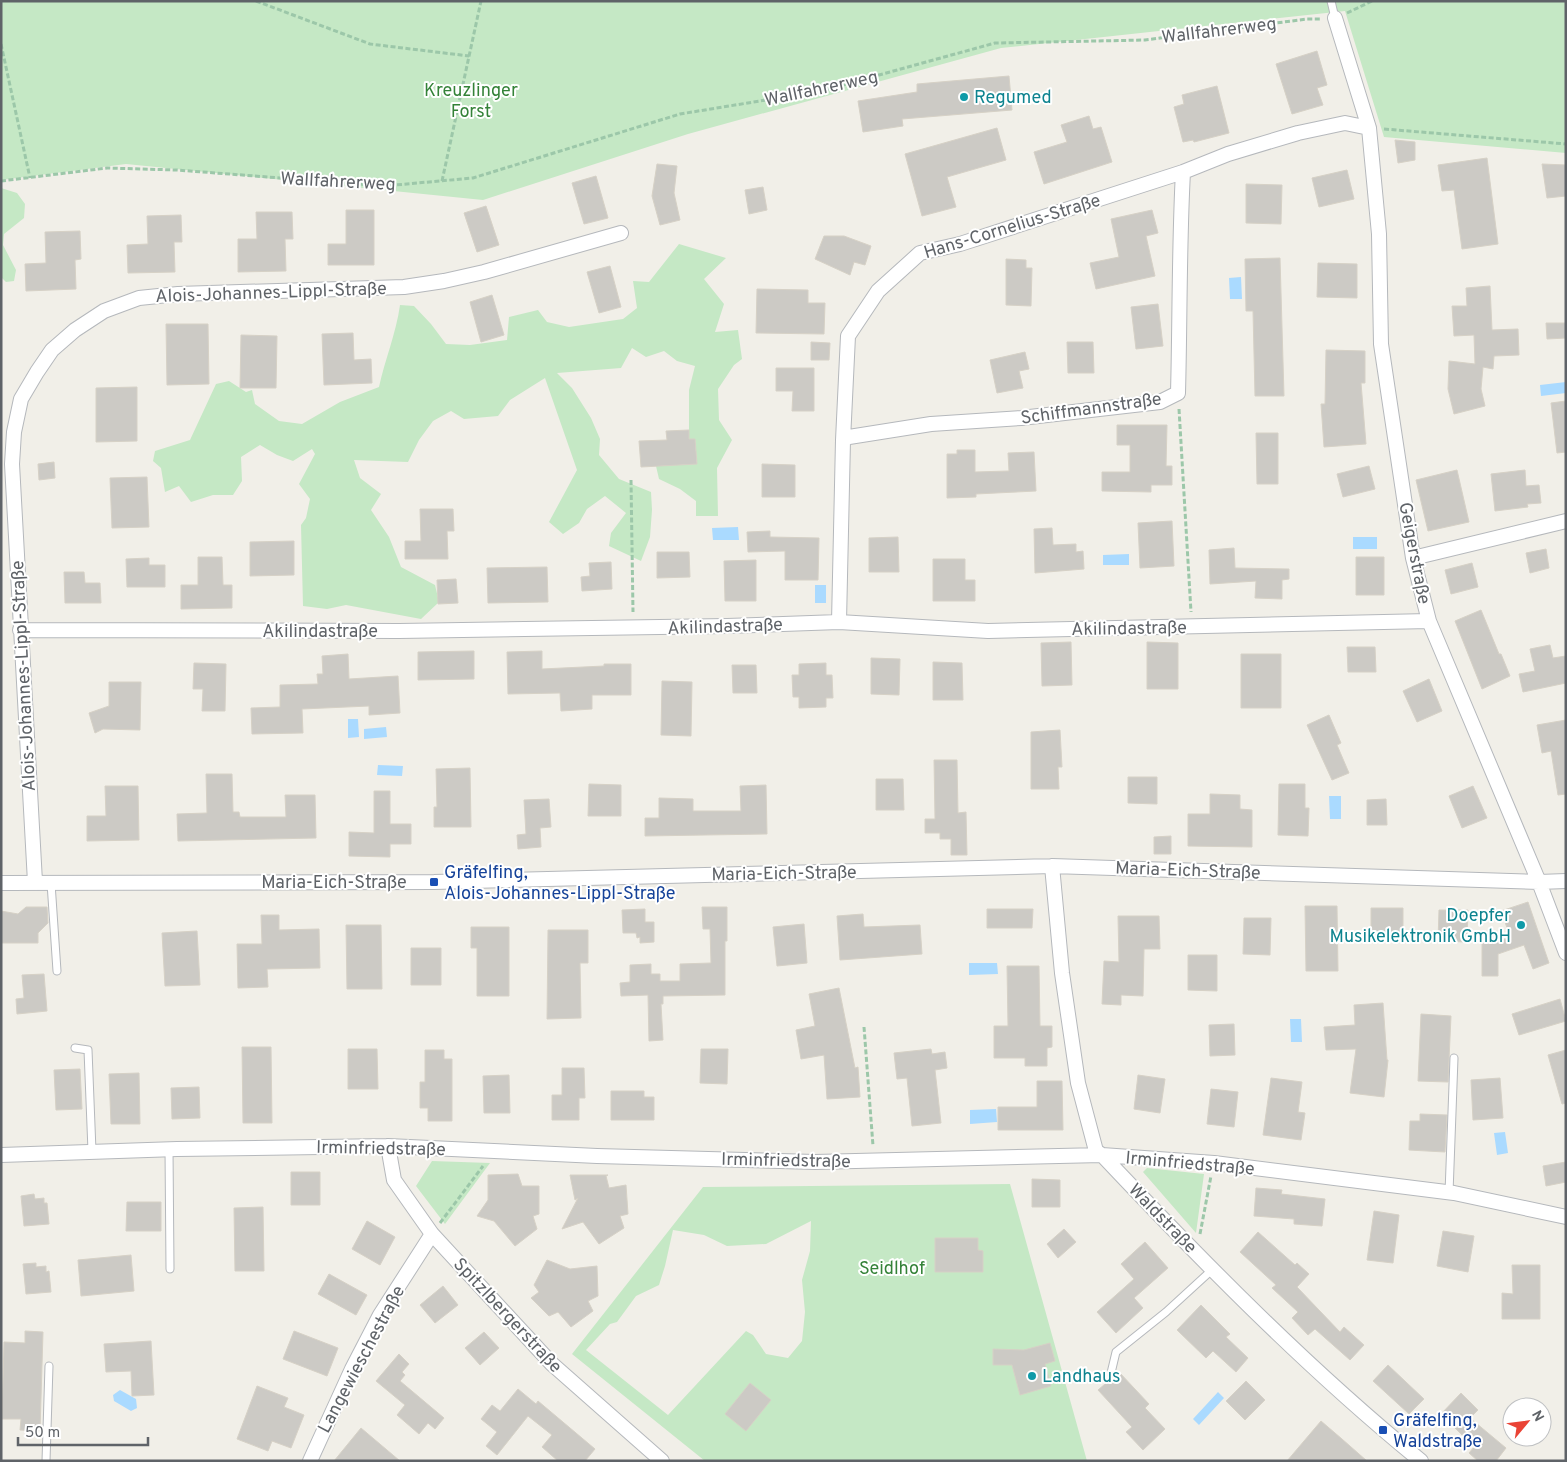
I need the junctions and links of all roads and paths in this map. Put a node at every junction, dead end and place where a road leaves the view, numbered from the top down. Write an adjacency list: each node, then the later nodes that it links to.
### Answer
1 (256, 1): 7 (path)
2 (481, 1): 7 (path)
3 (1331, 1): 5 (lane)
4 (1372, 1): 5 (path)
5 (1335, 18): 8 (street); 13 (path, Wallfahrerweg)
6 (1, 44): 11 (path)
7 (469, 56): 13 (path)
8 (1369, 128): 9 (path); 10 (street, Hans-Cornelius-Straße); 19 (street, Geigerstraße)
9 (1566, 144)
10 (1183, 172): 15 (street, Schiffmannstraße); 16 (street, Hans-Cornelius-Straße)
11 (30, 178): 12 (path, Wallfahrerweg); 13 (path, Wallfahrerweg)
12 (1, 181)
13 (442, 181)
14 (621, 233): 24 (street, Alois-Johannes-Lippl-Straße)
15 (1178, 393): 16 (street, Schiffmannstraße); 22 (path)
16 (843, 440): 21 (street, Hans-Cornelius-Straße)
17 (631, 480): 23 (path)
18 (1566, 521): 19 (street)
19 (1413, 558): 20 (street, Geigerstraße)
20 (1429, 621): 22 (street, Akilindastraße); 29 (street, Geigerstraße)
21 (839, 622): 22 (street, Akilindastraße); 23 (street, Akilindastraße)
22 (1192, 627)
23 (633, 628): 24 (street, Akilindastraße)
24 (20, 630): 27 (street, Alois-Johannes-Lippl-Straße)
25 (1052, 866): 28 (street, Maria-Eich-Straße); 29 (street, Maria-Eich-Straße); 41 (street, Waldstraße)
26 (1566, 881): 29 (street, Maria-Eich-Straße)
27 (35, 882): 28 (street, Maria-Eich-Straße); 30 (street, Maria-Eich-Straße)
28 (51, 882): 32 (lane)
29 (1539, 882): 31 (street, Geigerstraße)
30 (1, 883)
31 (1566, 953)
32 (57, 971)
33 (864, 1027): 42 (path)
34 (75, 1048): 39 (lane)
35 (1454, 1058): 44 (lane)
36 (388, 1146): 37 (street, Irminfriedstraße); 38 (street, Irminfriedstraße); 46 (street, Spitzlbergerstraße)
37 (169, 1150): 39 (street, Irminfriedstraße); 48 (lane)
38 (494, 1151): 42 (street, Irminfriedstraße); 46 (path)
39 (92, 1152): 40 (street, Irminfriedstraße)
40 (1, 1155)
41 (1102, 1155): 42 (street, Irminfriedstraße); 43 (street, Irminfriedstraße); 47 (street, Waldstraße)
42 (874, 1160)
43 (1214, 1164): 44 (street, Irminfriedstraße); 47 (path)
44 (1449, 1192): 45 (street, Irminfriedstraße)
45 (1566, 1217)
46 (432, 1234): 53 (street, Langewieschestraße); 54 (street, Spitzlbergerstraße)
47 (1196, 1252): 49 (street, Waldstraße)
48 (170, 1269)
49 (1213, 1270): 51 (lane); 55 (street, Waldstraße)
50 (49, 1366): 52 (lane)
51 (1111, 1372)
52 (46, 1461)
53 (310, 1461)
54 (662, 1461)
55 (1421, 1461)

